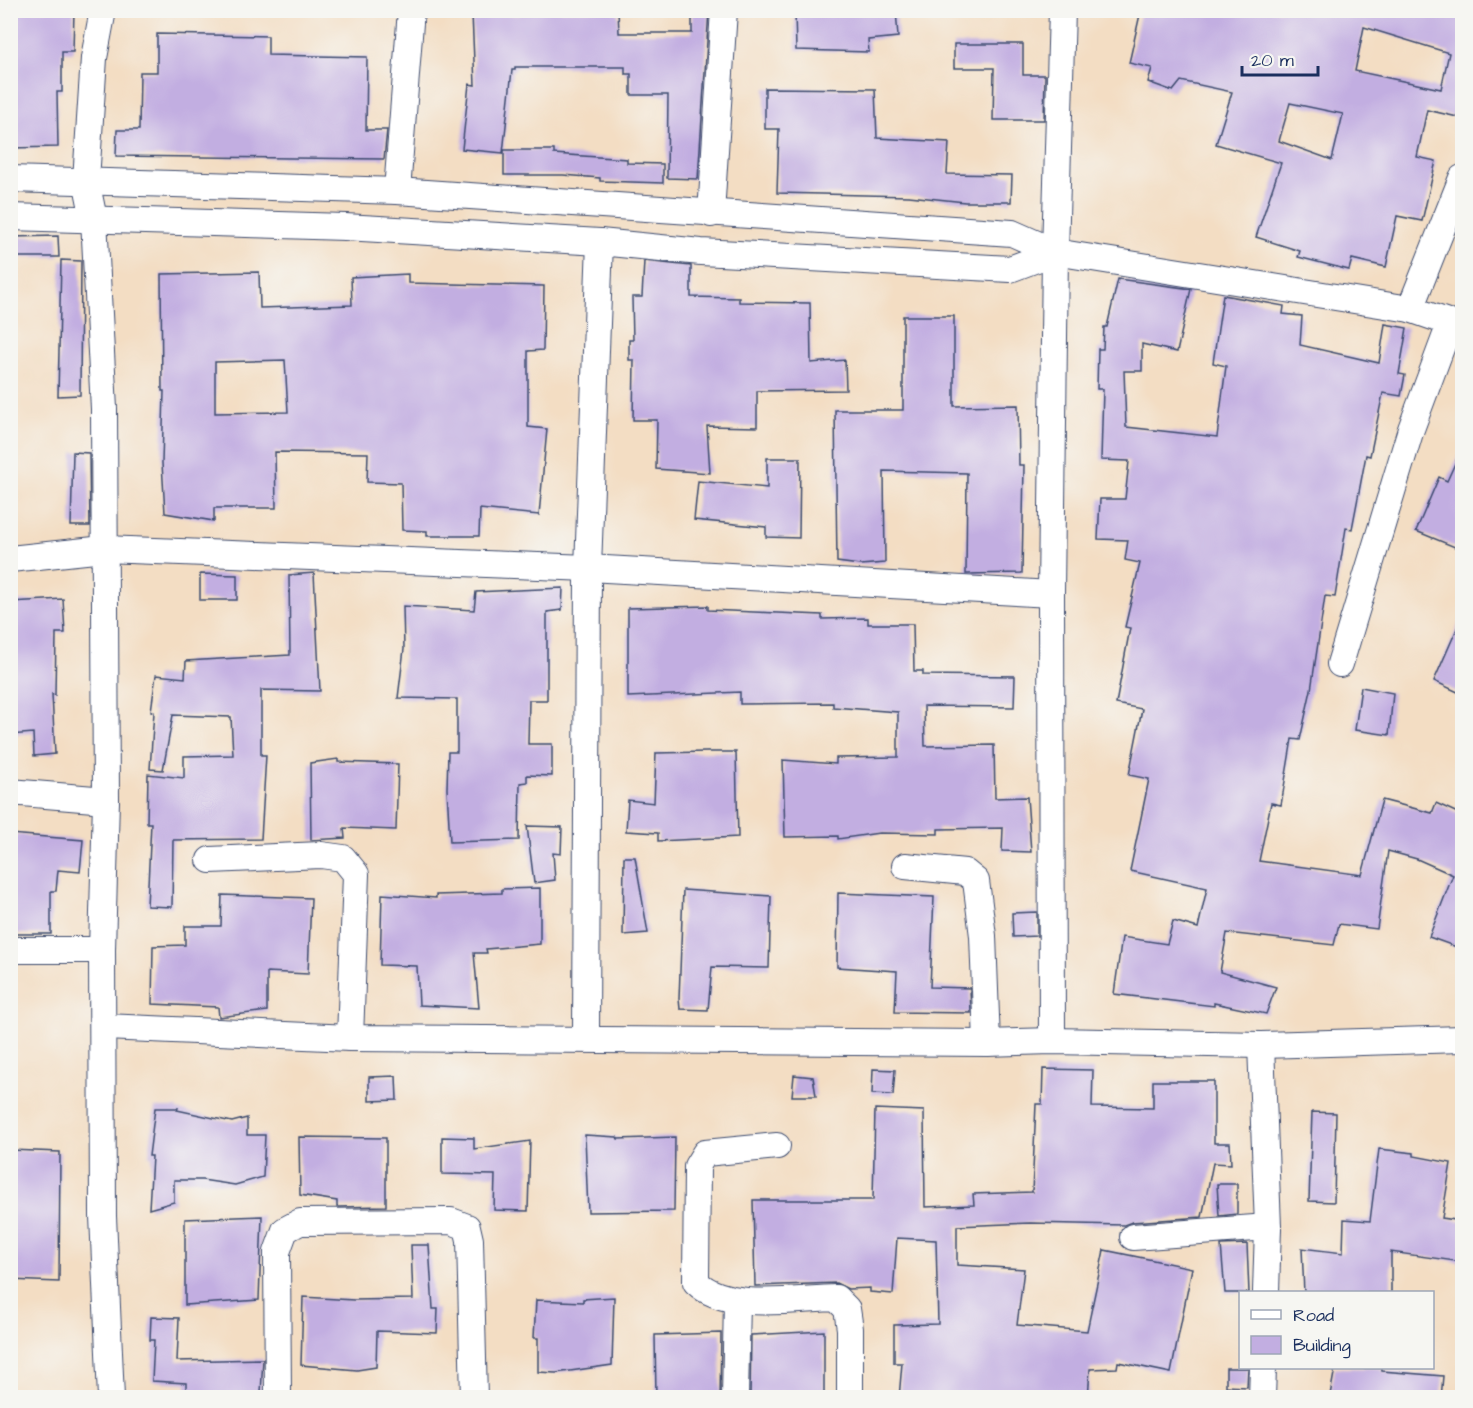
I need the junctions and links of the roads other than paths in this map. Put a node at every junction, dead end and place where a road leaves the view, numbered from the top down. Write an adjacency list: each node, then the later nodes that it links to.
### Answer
1 (103, 10): 7 (street)
2 (411, 10): 8 (street)
3 (724, 10): 9 (street)
4 (1062, 10): 13 (street)
5 (1462, 178): 14 (street)
6 (10, 179): 7 (street)
7 (86, 180): 8 (street); 11 (street)
8 (397, 191): 9 (street)
9 (711, 214): 13 (street)
10 (10, 217): 11 (street)
11 (94, 219): 12 (street); 16 (street)
12 (600, 242): 13 (street); 18 (street)
13 (1055, 252): 14 (street); 19 (street)
14 (1410, 309): 15 (street)
15 (1456, 326): 20 (street)
16 (104, 549): 17 (street); 18 (street); 22 (street)
17 (10, 559)
18 (588, 568): 19 (street); 29 (street)
19 (1051, 594): 31 (street)
20 (1340, 664)
21 (10, 792): 22 (street)
22 (106, 800): 26 (street)
23 (210, 861): 28 (street)
24 (904, 866): 32 (street)
25 (10, 950): 26 (street)
26 (102, 950): 27 (street)
27 (105, 1027): 28 (street); 40 (street)
28 (351, 1038): 29 (street)
29 (586, 1038): 32 (street)
30 (1462, 1039): 33 (street)
31 (1052, 1041): 32 (street); 33 (street)
32 (987, 1043)
33 (1260, 1045): 35 (street)
34 (777, 1146): 38 (street)
35 (1268, 1227): 36 (street); 37 (street)
36 (1133, 1238)
37 (1266, 1291)
38 (737, 1301): 43 (street); 44 (street)
39 (1263, 1369): 45 (street)
40 (111, 1398)
41 (278, 1398): 42 (street)
42 (474, 1398)
43 (735, 1398)
44 (850, 1398)
45 (1262, 1398)

